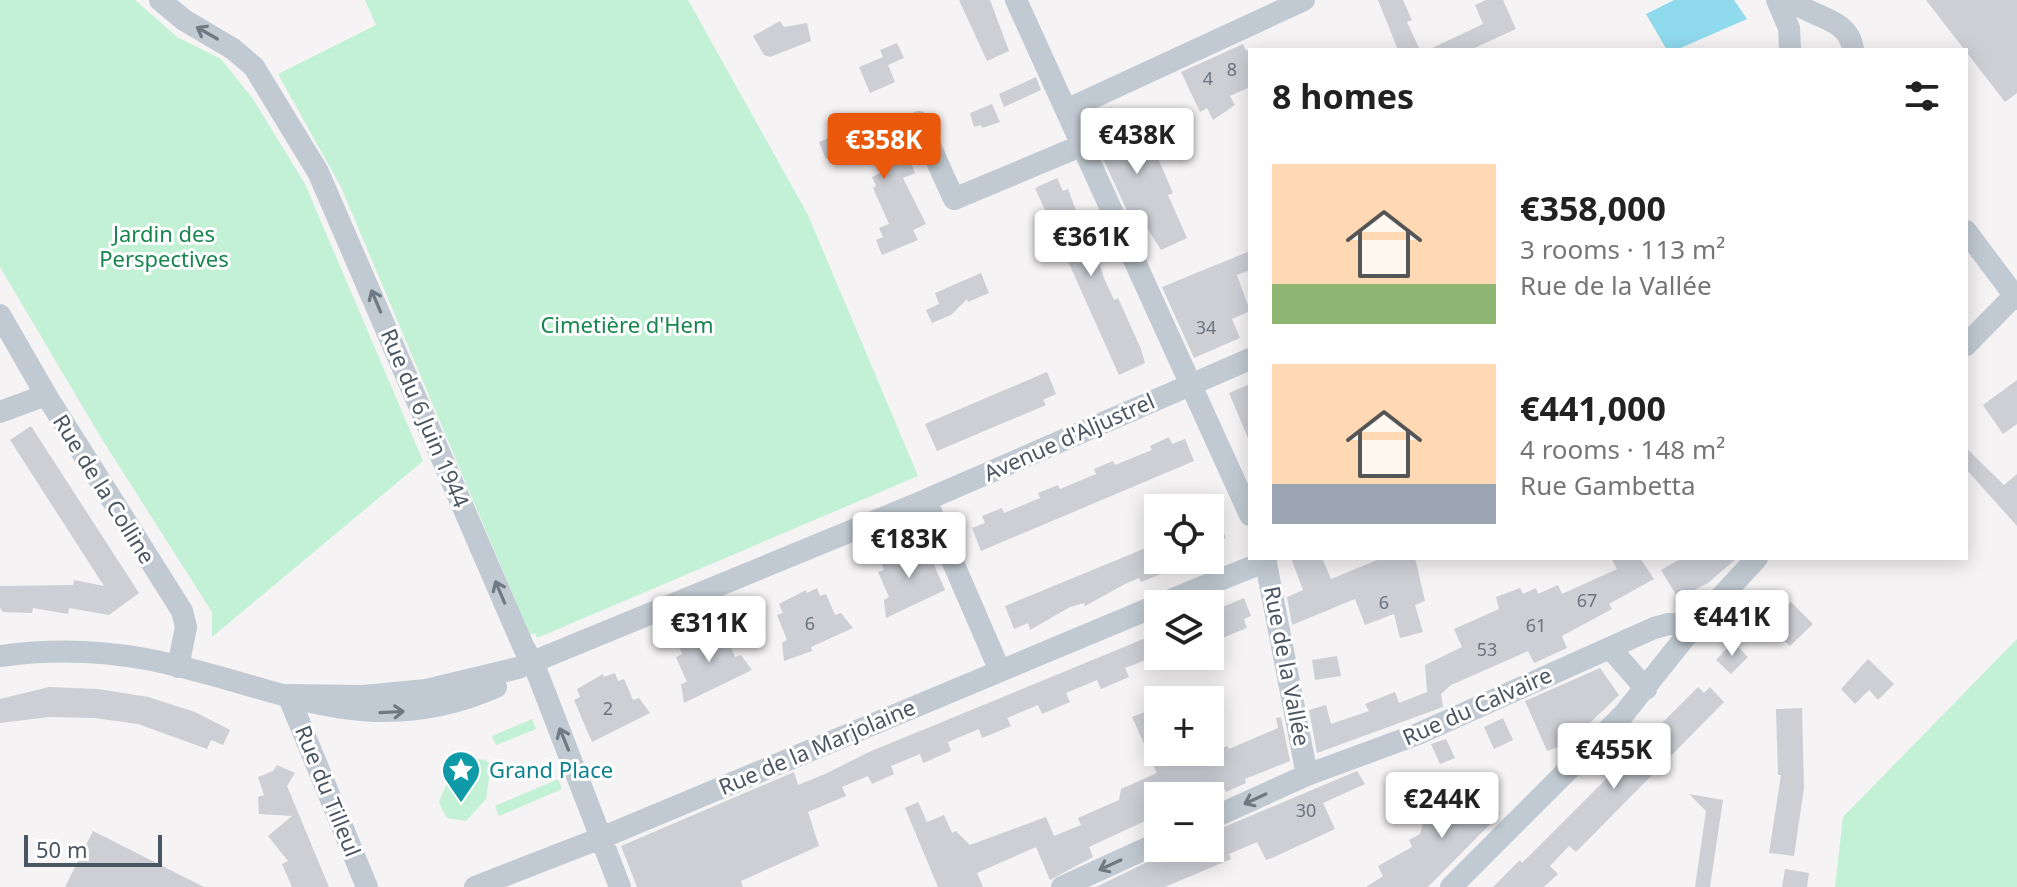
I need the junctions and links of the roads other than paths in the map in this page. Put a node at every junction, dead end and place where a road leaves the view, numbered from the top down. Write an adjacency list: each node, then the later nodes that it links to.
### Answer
1 (160, 0): 30 (street, Rue du 6 Juin 1944, one-way to 1)
2 (1016, 0): 9 (street)
3 (1304, 0): 9 (street)
4 (1777, 0): 7 (street)
5 (1790, 0): 6 (street)
6 (1821, 19): 7 (street); 8 (street)
7 (1790, 48)
8 (1852, 48)
9 (1066, 110): 11 (street)
10 (919, 122): 11 (street)
11 (1083, 145): 17 (street)
12 (1968, 234): 13 (street)
13 (2016, 296): 15 (street)
14 (0, 315): 18 (street, Rue de la Colline)
15 (1968, 343)
16 (1248, 360): 17 (street, Avenue d'Aljustrel)
17 (1190, 384): 20 (street, Avenue d'Aljustrel); 21 (street)
18 (46, 395): 19 (street); 31 (street, Rue de la Colline)
19 (0, 412)
20 (926, 500): 30 (street, Avenue d'Aljustrel); 32 (street)
21 (1248, 511)
22 (1263, 560): 25 (street, Rue de la Marjolaine)
23 (1265, 560): 35 (street, Rue de la Vallée)
24 (1755, 560): 27 (street)
25 (1192, 590)
26 (1144, 610): 32 (street, Rue de la Marjolaine)
27 (1695, 625): 28 (street, Rue du Calvaire); 33 (street)
28 (1610, 648): 33 (street); 35 (street, Rue du Calvaire)
29 (0, 656): 31 (street, Avenue d'Aljustrel)
30 (533, 662): 34 (street, Avenue d'Aljustrel); 37 (street, Rue du 6 Juin 1944, one-way to 30)
31 (178, 667): 34 (street, Avenue d'Aljustrel)
32 (1000, 671): 37 (street, Rue de la Marjolaine)
33 (1646, 689): 43 (street)
34 (288, 695): 39 (street, Rue du Tilleul)
35 (1307, 775): 36 (street, Rue du Calvaire, one-way to 36)
36 (1224, 813)
37 (601, 838): 40 (street, Rue de la Marjolaine); 41 (street, Rue du 6 Juin 1944)
38 (1144, 849): 42 (street, one-way to 42)
39 (367, 887)
40 (475, 887)
41 (620, 887)
42 (1062, 887)
43 (1451, 887)

